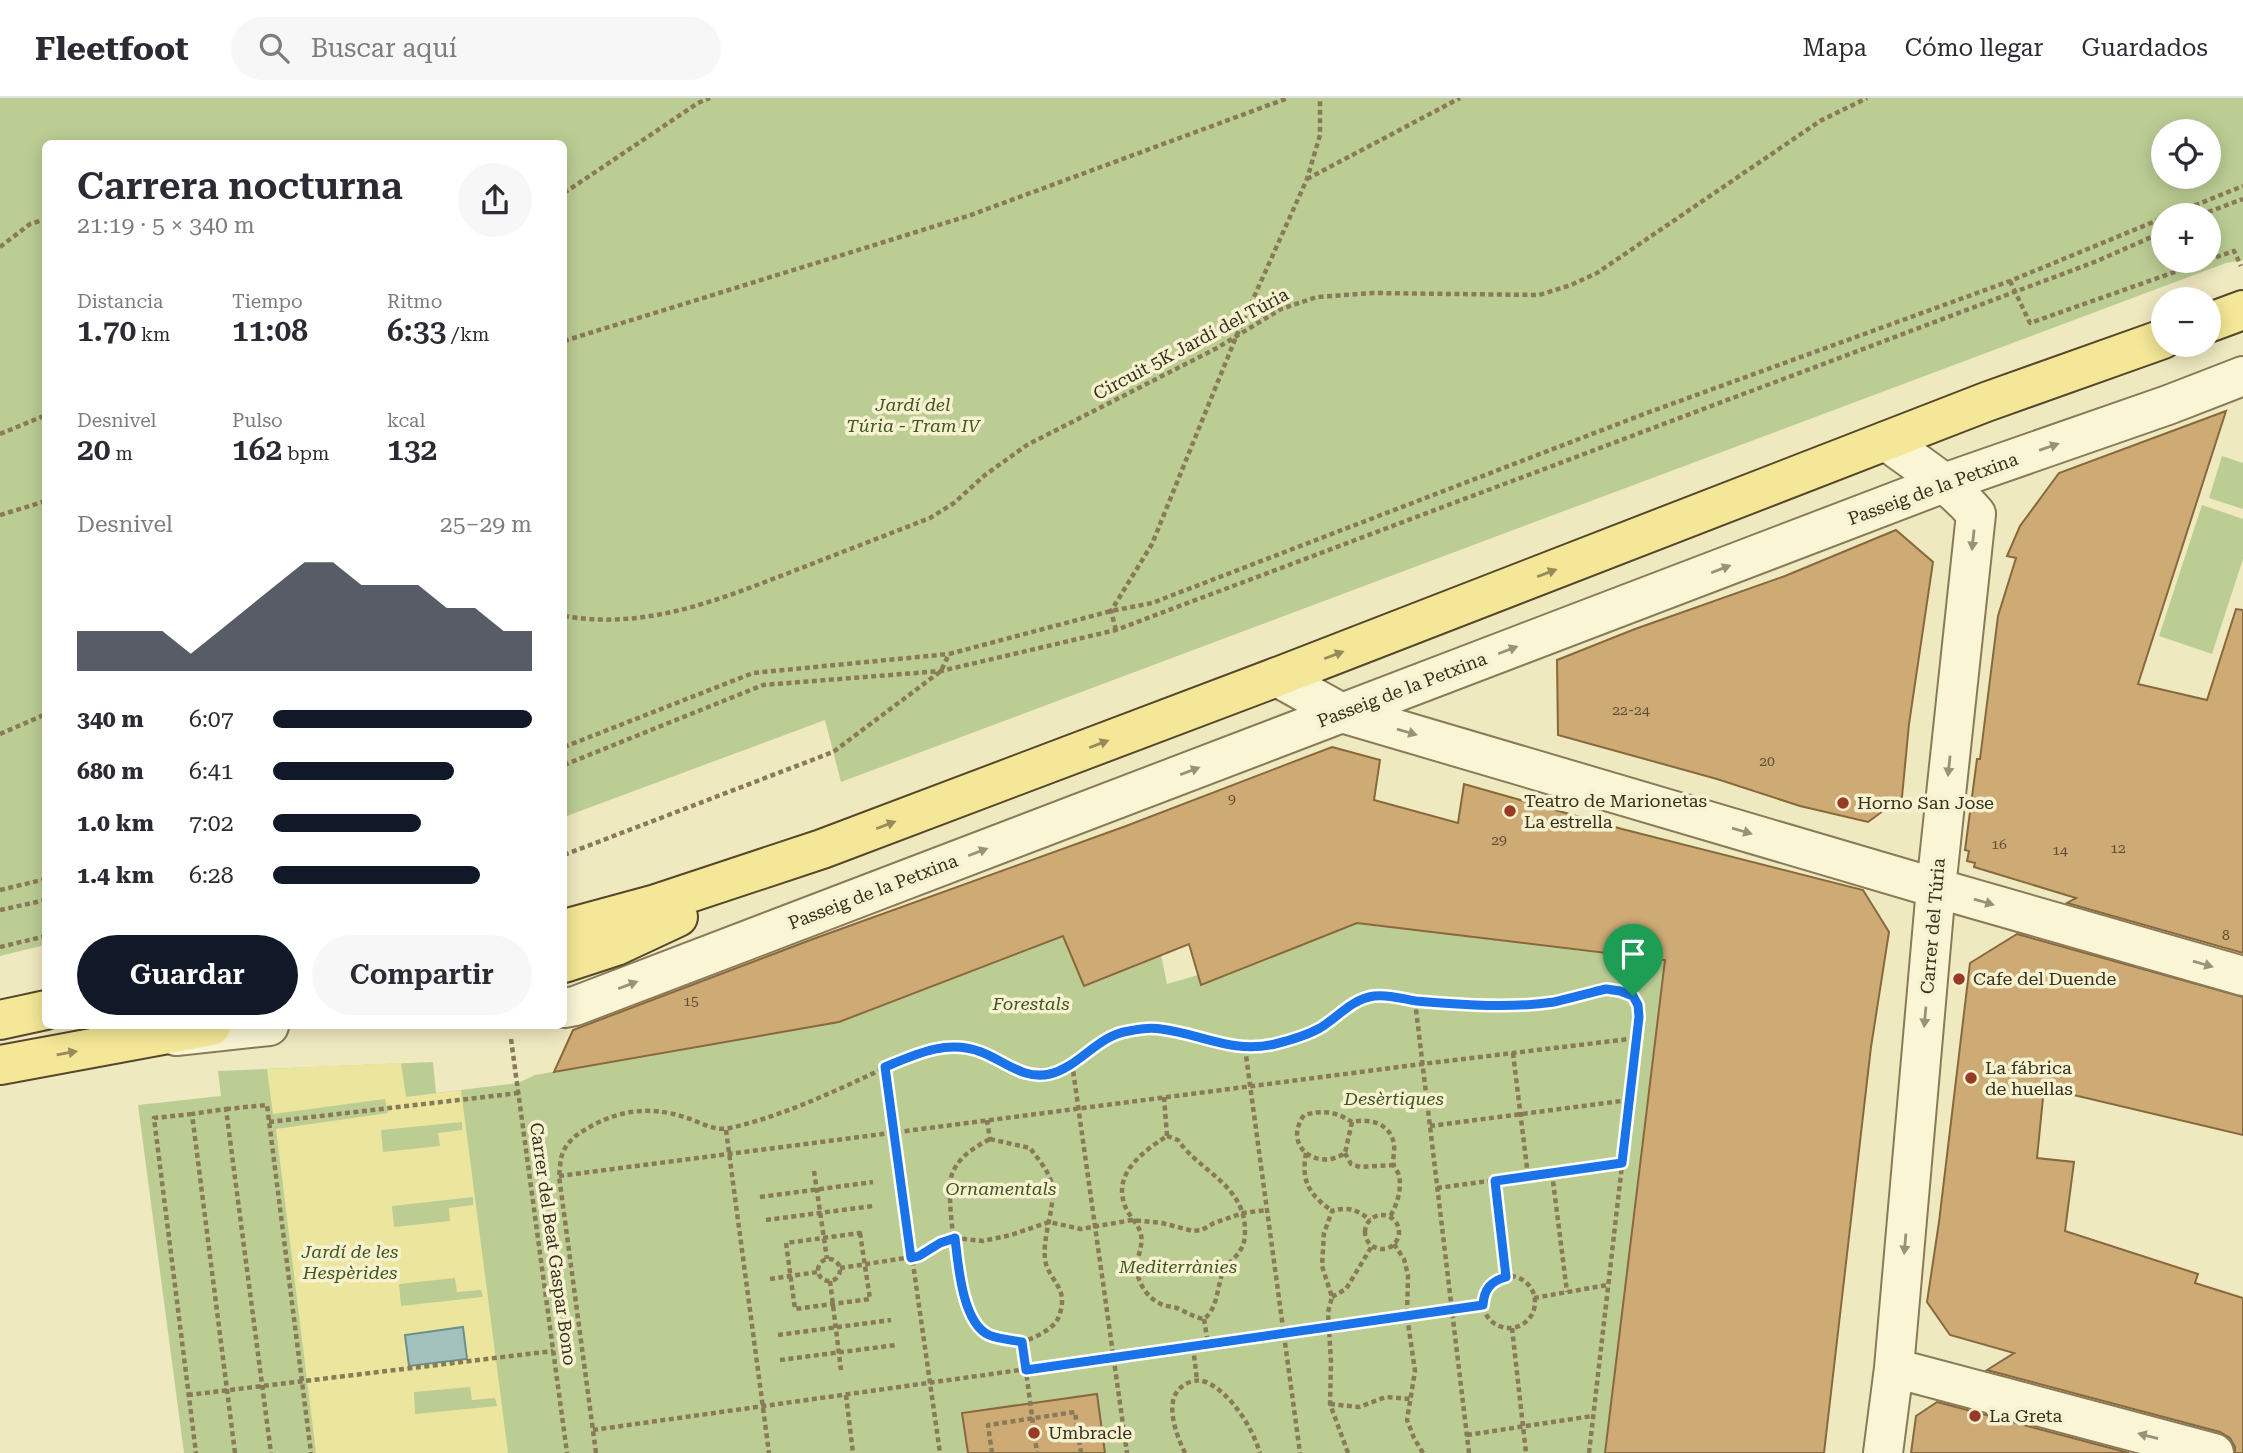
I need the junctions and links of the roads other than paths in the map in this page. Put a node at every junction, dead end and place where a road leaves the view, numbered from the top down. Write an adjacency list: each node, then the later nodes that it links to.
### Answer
1 (2243, 310): 2 (main road)
2 (2221, 318)
3 (2151, 343): 5 (main road)
4 (2243, 376): 6 (street, Passeig de la Petxina, one-way to 4)
5 (1886, 441): 6 (street, Carrer del Túria); 7 (main road, one-way to 5)
6 (1944, 484): 8 (street, Passeig de la Petxina, one-way to 6); 10 (street, Carrer del Túria, one-way to 10)
7 (1277, 677): 8 (street); 9 (main road, one-way to 7)
8 (1342, 713): 10 (street, one-way to 10); 14 (street, Passeig de la Petxina, one-way to 8)
9 (822, 849): 11 (main road); 12 (main road)
10 (1936, 888): 13 (street, one-way to 13); 21 (street, Carrer del Túria, one-way to 21)
11 (567, 928)
12 (567, 962)
13 (2243, 975)
14 (567, 1007)
15 (42, 1011): 16 (main road)
16 (0, 1020)
17 (195, 1029): 19 (main road)
18 (240, 1029): 19 (street)
19 (136, 1040): 20 (main road, one-way to 19)
20 (0, 1065)
21 (1894, 1368): 22 (street, Carrer del Túria); 23 (street, one-way to 21)
22 (1883, 1453)
23 (2214, 1453)

